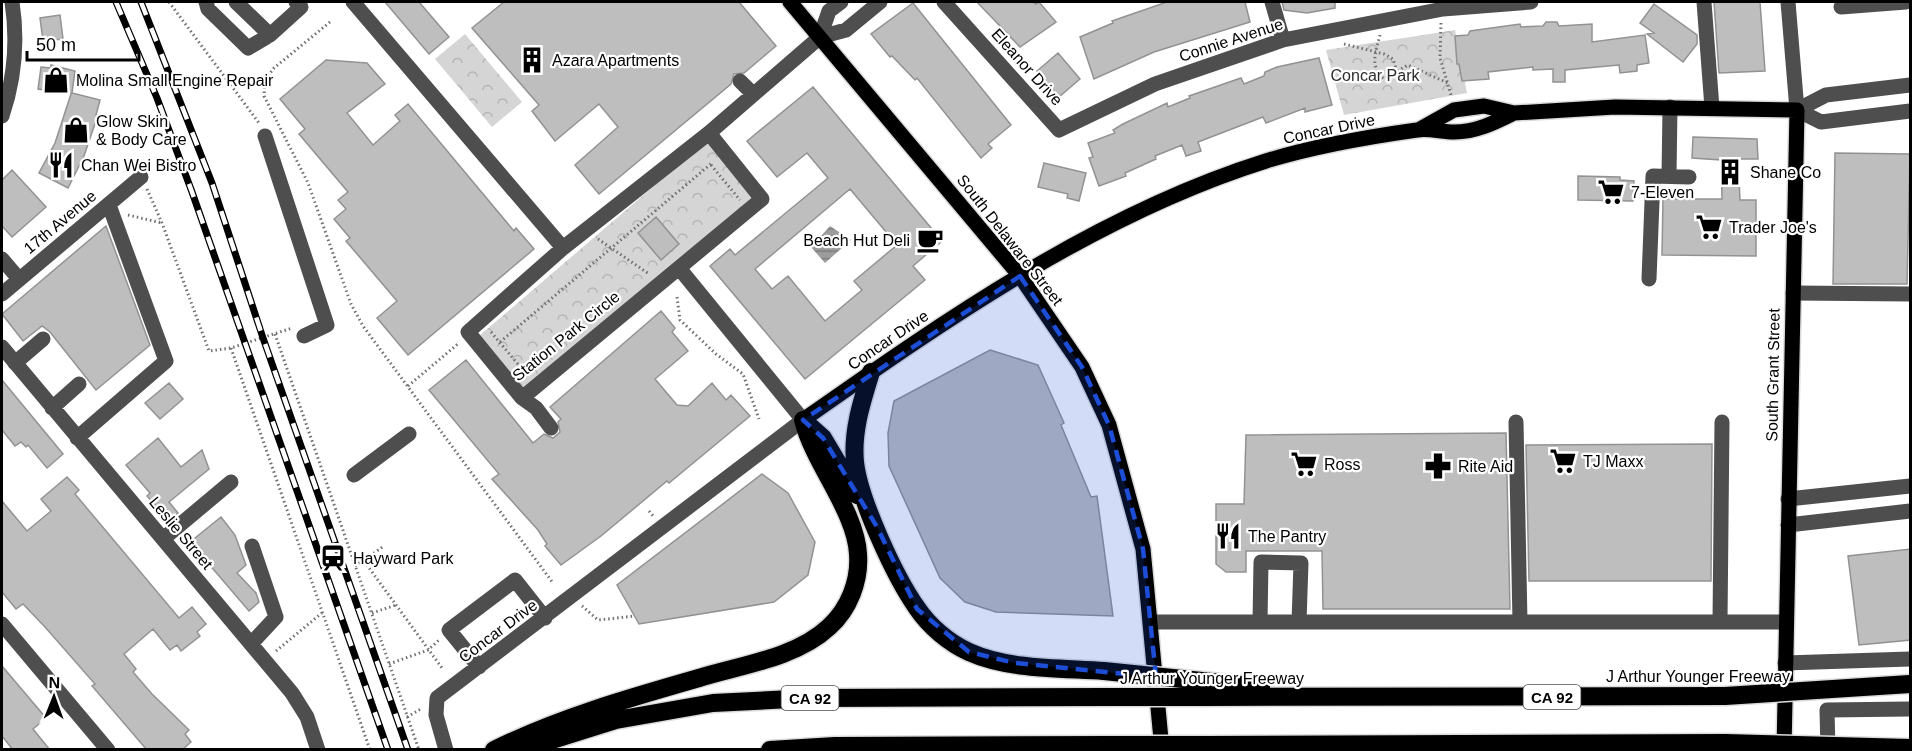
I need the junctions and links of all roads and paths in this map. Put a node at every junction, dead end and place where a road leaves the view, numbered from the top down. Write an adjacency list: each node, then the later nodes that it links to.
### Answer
1 (12, 2): 20 (street)
2 (169, 2): 41 (path)
3 (206, 2): 22 (street)
4 (236, 2): 22 (street)
5 (296, 2): 22 (street)
6 (352, 2): 51 (street)
7 (790, 2): 23 (main road, South Delaware Street)
8 (841, 2): 23 (street)
9 (880, 2): 23 (street)
10 (945, 2): 39 (street, Eleanor Drive)
11 (1272, 2): 24 (street)
12 (1531, 2): 16 (street, Connie Avenue)
13 (1704, 2): 33 (street)
14 (1788, 2): 34 (street, South Grant Street)
15 (1906, 2): 17 (street)
16 (1442, 5): 19 (street, Connie Avenue); 28 (path)
17 (1840, 7)
18 (330, 22): 75 (path)
19 (1383, 22): 21 (street, Connie Avenue); 25 (path)
20 (9, 25): 37 (street)
21 (1336, 30): 24 (street, Connie Avenue); 25 (path)
22 (270, 35)
23 (820, 37): 30 (street); 56 (main road, South Delaware Street)
24 (1283, 40): 39 (street, Connie Avenue)
25 (1376, 54): 26 (path); 26 (path)
26 (1398, 71): 28 (path)
27 (740, 81): 30 (street)
28 (1450, 84): 31 (path)
29 (1911, 85): 34 (street, Concar Drive)
30 (753, 94): 40 (street)
31 (1458, 95)
32 (1671, 107): 33 (main road, Concar Drive); 36 (main road, Concar Drive); 44 (street)
33 (1712, 108): 34 (main road, Concar Drive)
34 (1797, 110): 35 (street, Concar Drive); 59 (main road, South Grant Street)
35 (1911, 111)
36 (1514, 113): 38 (main road, Concar Drive); 38 (main road, Concar Drive)
37 (2, 116)
38 (1420, 129): 56 (main road, Concar Drive)
39 (1059, 130)
40 (709, 133): 51 (street); 54 (street, Station Park Circle)
41 (265, 136): 64 (street)
42 (716, 160): 43 (path)
43 (711, 165): 48 (path); 52 (path)
44 (1670, 176): 46 (street); 58 (street)
45 (141, 177): 47 (street, 17th Avenue); 49 (path)
46 (1689, 177)
47 (115, 207): 49 (path); 57 (street, 17th Avenue); 84 (street)
48 (732, 208)
49 (162, 223): 70 (path)
50 (596, 238): 52 (path)
51 (563, 248): 65 (street)
52 (611, 248): 55 (path); 68 (path)
53 (2, 259): 57 (street)
54 (679, 268): 76 (street, Station Park Circle); 79 (street)
55 (652, 276)
56 (1020, 276): 72 (main road, Concar Drive); 104 (main road, South Delaware Street)
57 (19, 279): 60 (street, 17th Avenue)
58 (1650, 279)
59 (1793, 293): 61 (street); 88 (main road, South Grant Street)
60 (2, 294)
61 (1911, 294)
62 (677, 297): 78 (path)
63 (488, 328): 68 (path)
64 (300, 332): 66 (path)
65 (470, 333): 75 (path); 76 (street, Station Park Circle)
66 (275, 334): 70 (path); 96 (path)
67 (43, 339): 71 (street)
68 (500, 342): 73 (path)
69 (2, 347): 71 (street, Leslie Street)
70 (231, 348): 100 (path)
71 (15, 363): 77 (street, Leslie Street)
72 (871, 372): 79 (main road, Concar Drive); 91 (highway)
73 (530, 379)
74 (79, 384): 77 (street)
75 (408, 386): 97 (path)
76 (522, 398): 82 (street)
77 (52, 408): 84 (street, Leslie Street)
78 (759, 419)
79 (803, 420): 91 (highway); 103 (street, Concar Drive); 132 (highway)
80 (1516, 422): 107 (street)
81 (1722, 422): 108 (street)
82 (551, 428)
83 (409, 434): 85 (street)
84 (77, 438): 92 (street, Leslie Street)
85 (354, 475)
86 (231, 482): 92 (street)
87 (1911, 486): 88 (street)
88 (1788, 499): 90 (main road, South Grant Street)
89 (1911, 511): 90 (street)
90 (1788, 525): 109 (main road, South Grant Street)
91 (877, 528): 121 (highway, bridge)
92 (163, 539): 112 (street, Leslie Street)
93 (252, 546): 112 (street)
94 (384, 546): 95 (path)
95 (364, 561): 96 (path); 98 (path)
96 (355, 566): 101 (path)
97 (553, 583)
98 (396, 605): 101 (path); 113 (path)
99 (582, 606): 102 (path)
100 (322, 612): 115 (path); 129 (path)
101 (371, 613): 117 (path)
102 (635, 616)
103 (545, 618): 111 (street); 118 (street, Concar Drive)
104 (1152, 622): 105 (street); 135 (main road, South Delaware Street)
105 (1260, 622): 106 (street); 106 (street)
106 (1299, 622): 107 (street)
107 (1520, 622): 108 (street)
108 (1720, 622): 109 (street)
109 (1786, 622): 116 (main road, South Grant Street)
110 (2, 624): 128 (street)
111 (449, 630): 113 (path); 118 (street)
112 (251, 644): 115 (street, Leslie Street)
113 (428, 650): 117 (path); 119 (path)
114 (1911, 659): 116 (street)
115 (265, 661): 126 (street, Leslie Street)
116 (1785, 663): 136 (main road, South Grant Street)
117 (389, 664): 130 (path)
118 (479, 667): 131 (street, Concar Drive)
119 (442, 668)
120 (1911, 684): 123 (highway, bridge)
121 (1202, 689): 123 (highway, J Arthur Younger Freeway / CA 92); 133 (highway, J Arthur Younger Freeway / CA 92, bridge)
122 (1911, 693): 123 (highway, J Arthur Younger Freeway / CA 92, bridge)
123 (1725, 696)
124 (1911, 709): 137 (street)
125 (1911, 748): 127 (highway, bridge); 137 (street)
126 (318, 749)
127 (1859, 749): 134 (highway, bridge)
128 (108, 750)
129 (370, 750)
130 (419, 750)
131 (446, 750)
132 (494, 750)
133 (520, 750)
134 (770, 750)
135 (1162, 750)
136 (1784, 750)
137 (1830, 750)

